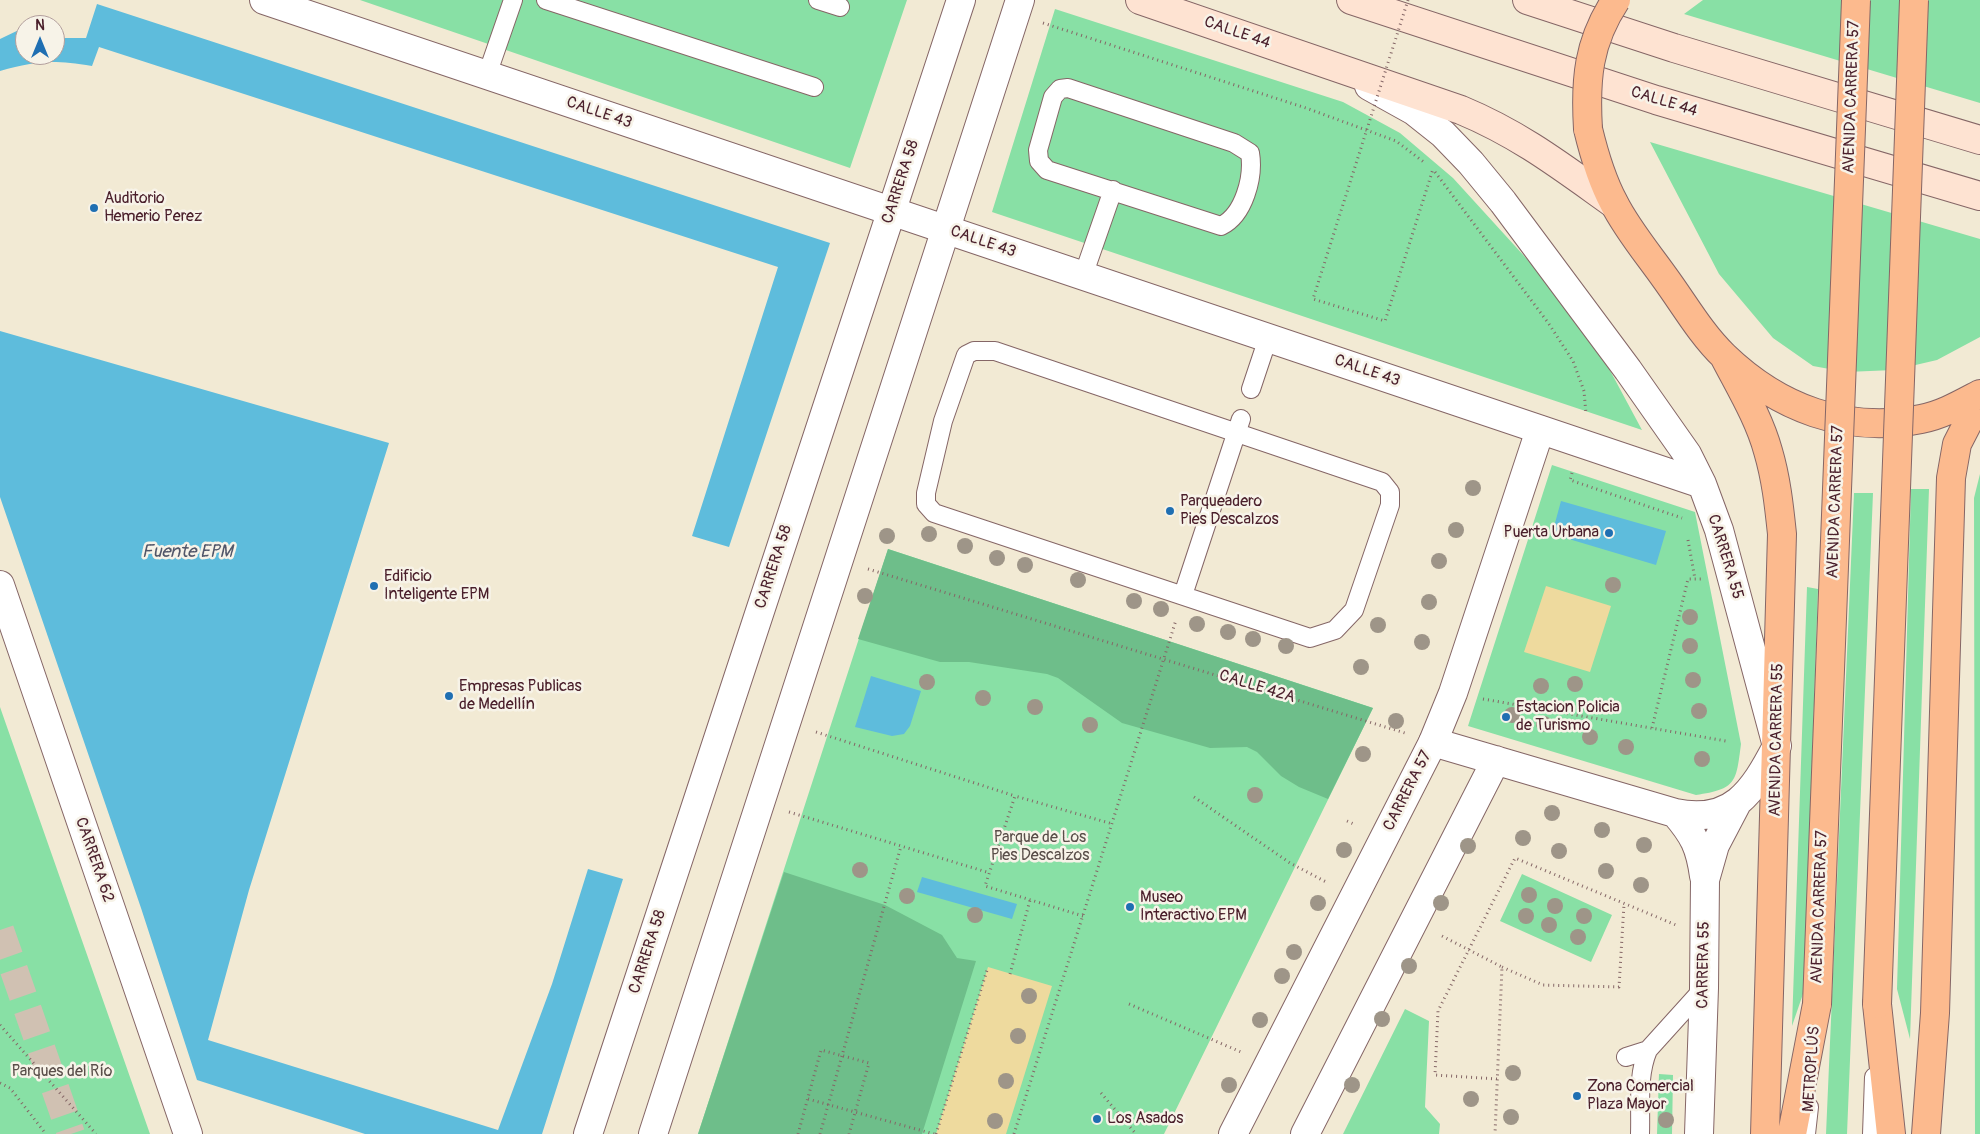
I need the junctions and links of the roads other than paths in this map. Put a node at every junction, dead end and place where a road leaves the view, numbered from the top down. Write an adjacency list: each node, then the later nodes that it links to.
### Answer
1 (264, 0): 15 (street, CALLE 43)
2 (513, 0): 15 (lane)
3 (546, 0): 16 (lane)
4 (818, 0): 13 (lane)
5 (961, 0): 21 (street, CARRERA 58)
6 (1020, 0): 22 (street)
7 (1140, 0): 14 (main road, CALLE 44)
8 (1351, 0): 19 (main road, CALLE 44)
9 (1527, 0): 17 (main road)
10 (1616, 0): 20 (main road, bridge)
11 (1856, 0): 41 (main road, AVENIDA CARRERA 57, bridge)
12 (1914, 0): 42 (main road, bridge)
13 (840, 7)
14 (1333, 66): 20 (main road, CALLE 44); 31 (street, CALLE 44)
15 (487, 75): 21 (street, CALLE 43)
16 (814, 87)
17 (1980, 140)
18 (1113, 190): 18 (lane); 23 (lane)
19 (1980, 196)
20 (1614, 204): 25 (main road)
21 (892, 211): 22 (street, CALLE 43); 46 (street, CARRERA 58)
22 (946, 229): 23 (street, CALLE 43); 47 (street)
23 (1083, 276): 24 (street, CALLE 43)
24 (1268, 338): 26 (lane); 30 (street, CALLE 43)
25 (1724, 356): 27 (main road); 35 (main road, AVENIDA CARRERA 55)
26 (1251, 389)
27 (1980, 394)
28 (1980, 399): 57 (main road)
29 (1238, 426): 33 (lane); 33 (lane); 33 (lane)
30 (1540, 430): 31 (street, CALLE 43); 34 (street, CARRERA 57)
31 (1702, 484): 35 (street, CARRERA 55)
32 (0, 585): 45 (street, CARRERA 62)
33 (1182, 595)
34 (1433, 742): 36 (street); 48 (street, CARRERA 57)
35 (1777, 746): 37 (street); 52 (main road, AVENIDA CARRERA 55)
36 (1496, 760): 38 (street); 49 (street)
37 (1737, 803): 38 (street); 39 (street, CARRERA 55)
38 (1674, 813): 39 (street)
39 (1705, 880): 40 (street, CARRERA 55)
40 (1704, 988): 43 (lane); 51 (street, CARRERA 55)
41 (1817, 1004): 53 (main road); 54 (lane, METROPLÚS)
42 (1876, 1004): 55 (lane); 56 (main road)
43 (1648, 1050): 44 (lane); 50 (lane)
44 (1626, 1057)
45 (188, 1134)
46 (588, 1134)
47 (653, 1134)
48 (1233, 1134)
49 (1305, 1134)
50 (1640, 1134)
51 (1699, 1134)
52 (1765, 1134)
53 (1792, 1134)
54 (1806, 1134)
55 (1872, 1134)
56 (1892, 1134)
57 (1926, 1134)

